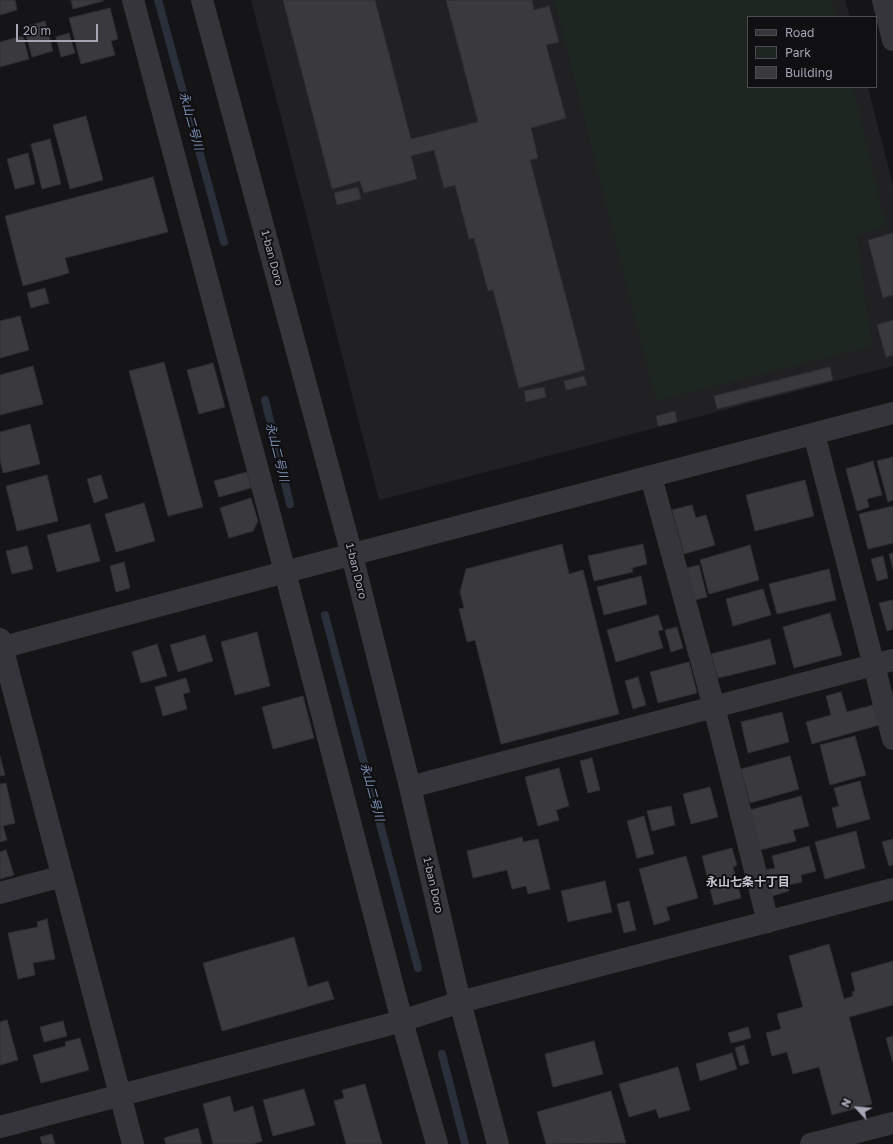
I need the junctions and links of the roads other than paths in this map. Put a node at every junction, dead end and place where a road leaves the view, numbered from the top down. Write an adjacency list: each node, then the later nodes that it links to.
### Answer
1 (133, 0): 9 (street)
2 (202, 0): 8 (street, 1-ban Doro)
3 (883, 0): 4 (street)
4 (893, 40)
5 (893, 413): 6 (street)
6 (814, 434): 7 (street); 11 (street)
7 (651, 476): 8 (street); 12 (street)
8 (352, 555): 9 (street); 14 (street, 1-ban Doro)
9 (285, 572): 10 (street); 20 (street)
10 (1, 645): 15 (street)
11 (883, 662): 12 (street); 13 (street)
12 (714, 707): 14 (street); 18 (street)
13 (893, 739)
14 (410, 787): 19 (street, 1-ban Doro)
15 (63, 876): 17 (street); 21 (street)
16 (893, 889): 18 (street)
17 (0, 893)
18 (768, 922): 19 (street)
19 (460, 1002): 20 (street); 26 (street, 1-ban Doro)
20 (402, 1021): 21 (street); 25 (street)
21 (119, 1095): 23 (street); 24 (street)
22 (893, 1123): 27 (street)
23 (0, 1127)
24 (133, 1144)
25 (437, 1144)
26 (498, 1144)
27 (811, 1144)

